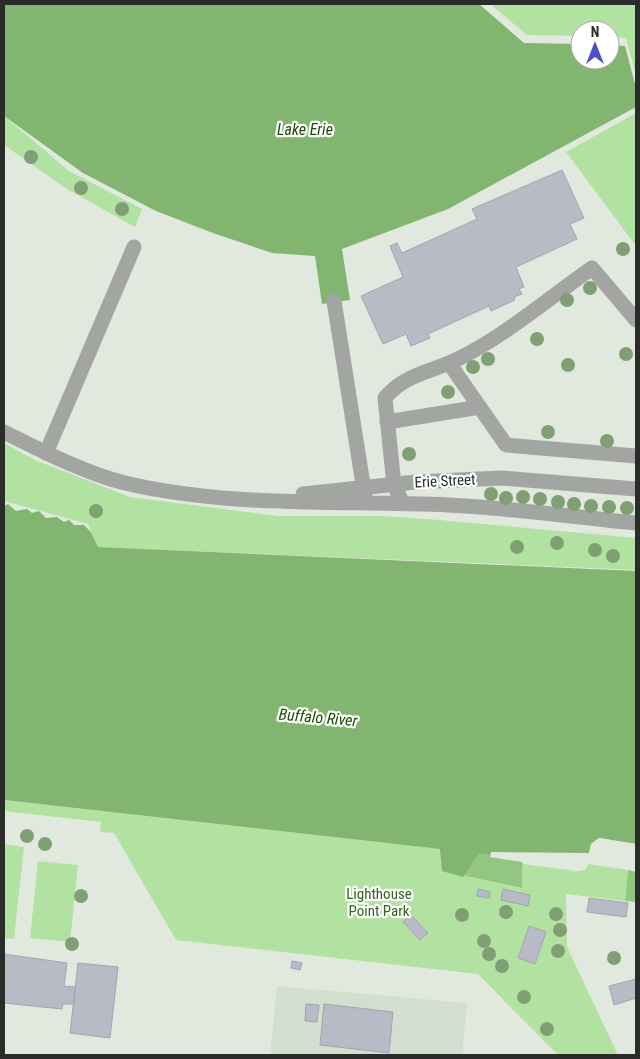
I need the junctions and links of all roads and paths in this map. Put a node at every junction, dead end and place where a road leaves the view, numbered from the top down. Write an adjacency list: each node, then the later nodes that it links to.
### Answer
1 (134, 248): 8 (street)
2 (334, 301): 12 (street)
3 (636, 320): 4 (street)
4 (449, 362): 5 (street); 6 (street)
5 (480, 407): 6 (street); 9 (street)
6 (387, 422): 10 (street)
7 (4, 432): 8 (street, Erie Street)
8 (46, 454): 12 (street, Erie Street)
9 (636, 456)
10 (394, 485): 11 (street, Erie Street); 12 (street, Erie Street); 13 (street)
11 (636, 490)
12 (365, 496): 13 (street, Erie Street)
13 (403, 504): 14 (street, Erie Street)
14 (636, 523)

